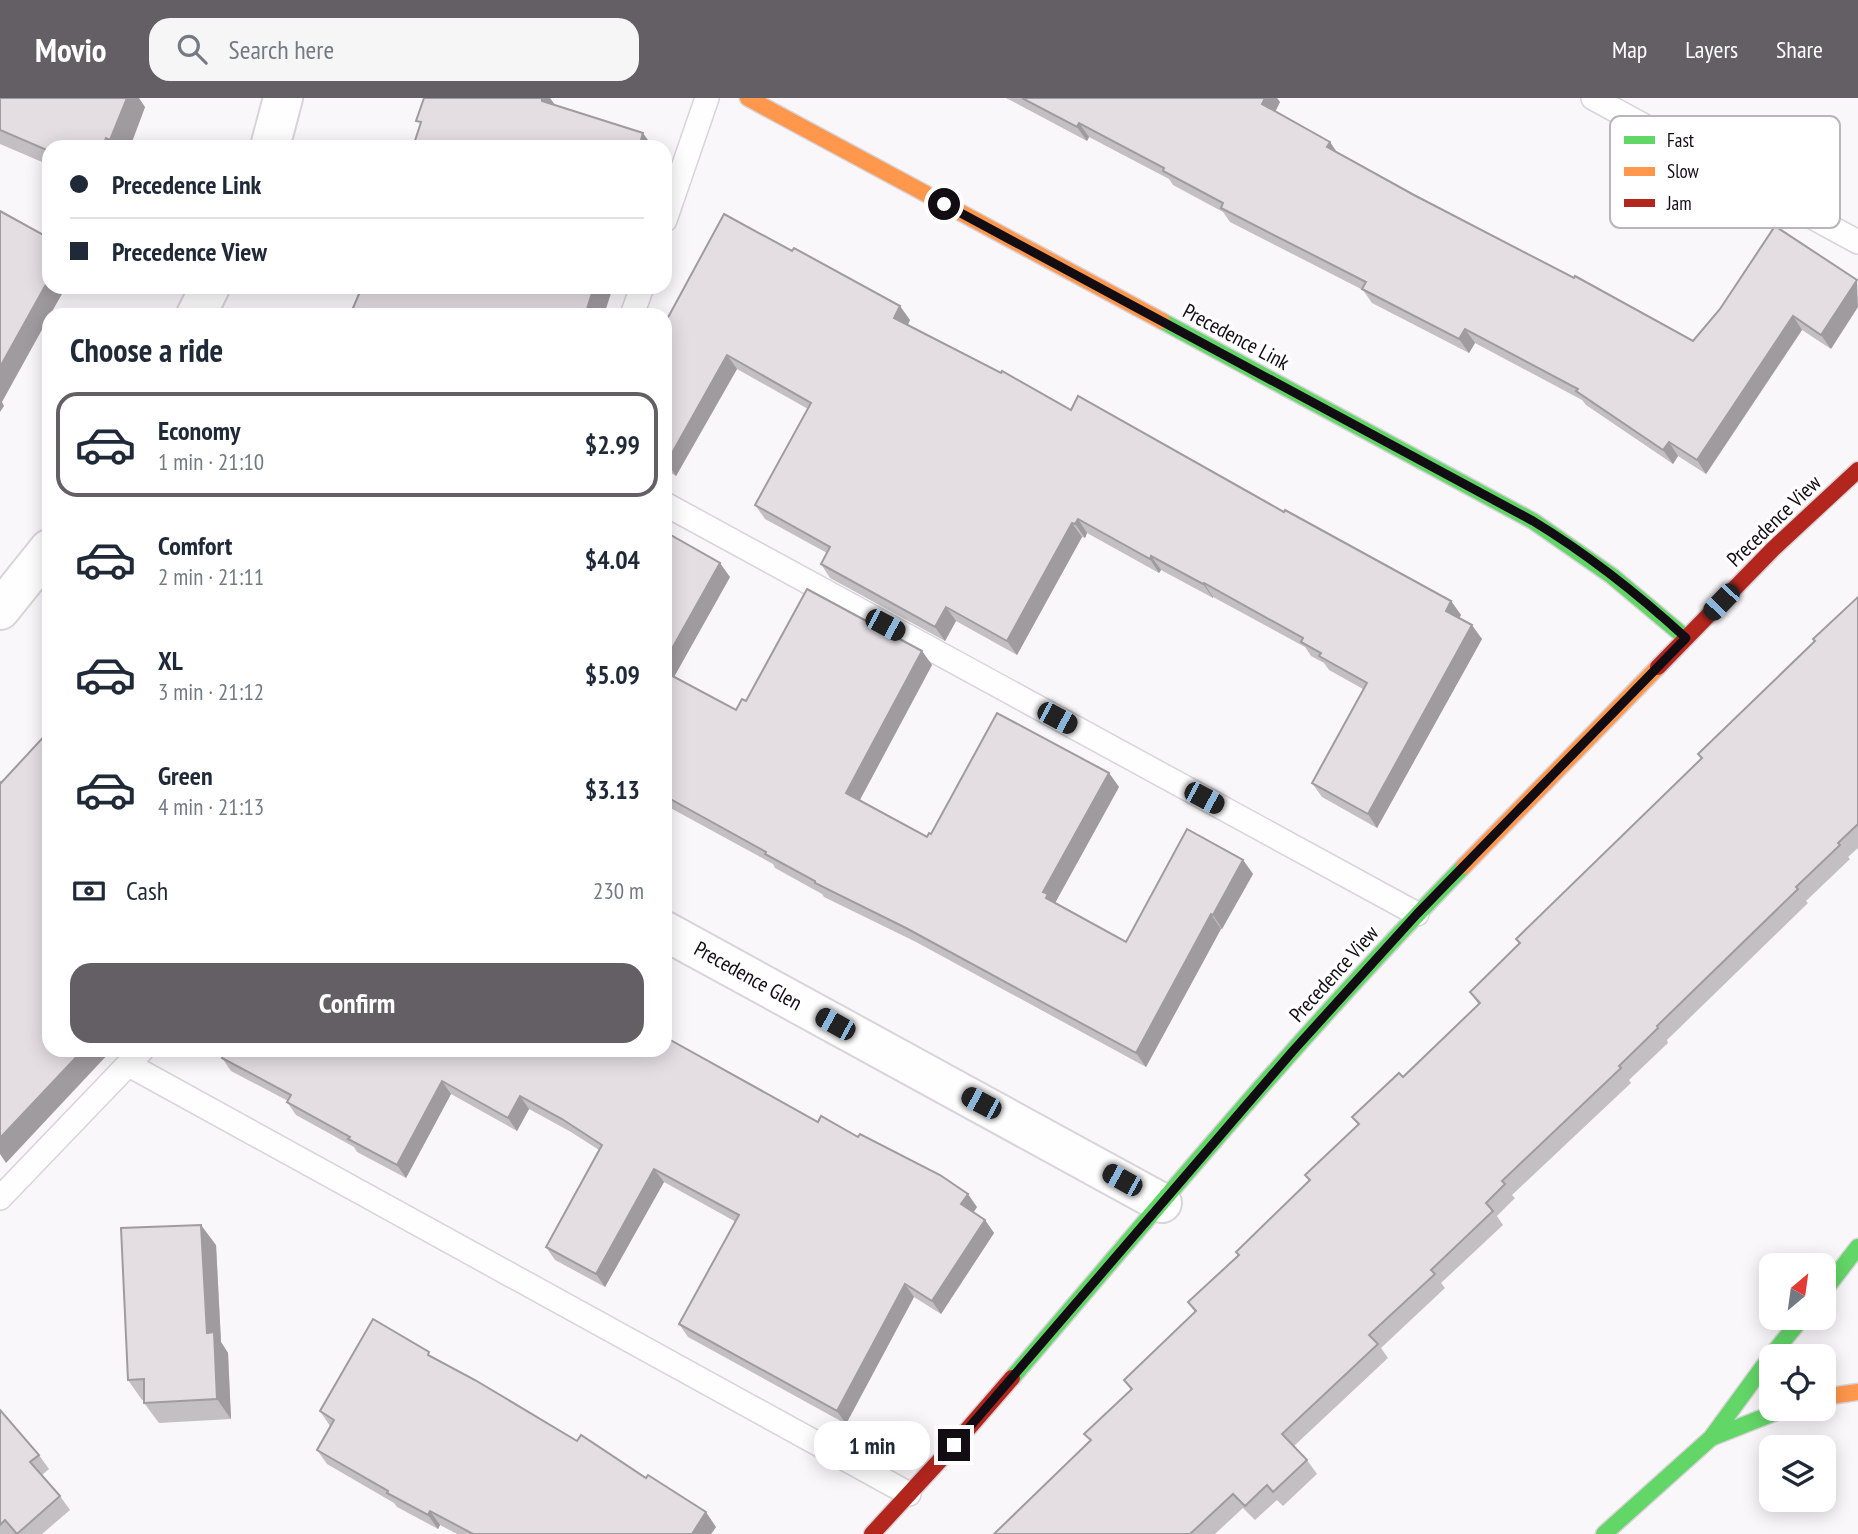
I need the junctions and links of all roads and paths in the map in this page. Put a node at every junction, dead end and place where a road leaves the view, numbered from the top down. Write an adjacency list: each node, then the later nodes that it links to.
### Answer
1 (283, 98): 6 (street)
2 (707, 98): 7 (lane)
3 (748, 98): 14 (street, Precedence Link)
4 (1593, 98): 5 (lane)
5 (1626, 116)
6 (272, 140)
7 (672, 200)
8 (1832, 228): 9 (lane)
9 (1858, 242)
10 (1858, 470): 14 (street, Precedence View)
11 (672, 508): 15 (lane)
12 (37, 588): 13 (street)
13 (0, 610)
14 (1686, 638): 15 (street, Precedence View)
15 (1417, 914): 19 (street, Precedence View)
16 (672, 935): 19 (street, Precedence Glen)
17 (135, 1058): 18 (lane); 29 (lane)
18 (0, 1198)
19 (1162, 1203): 29 (street, Precedence View)
20 (1858, 1247): 21 (street)
21 (1836, 1276)
22 (1792, 1330): 23 (street)
23 (1781, 1344)
24 (1759, 1372): 28 (street)
25 (1858, 1392): 26 (street)
26 (1836, 1395)
27 (1759, 1419): 28 (street)
28 (1711, 1438): 31 (street)
29 (909, 1494): 30 (street, Precedence View)
30 (872, 1534)
31 (1604, 1534)

